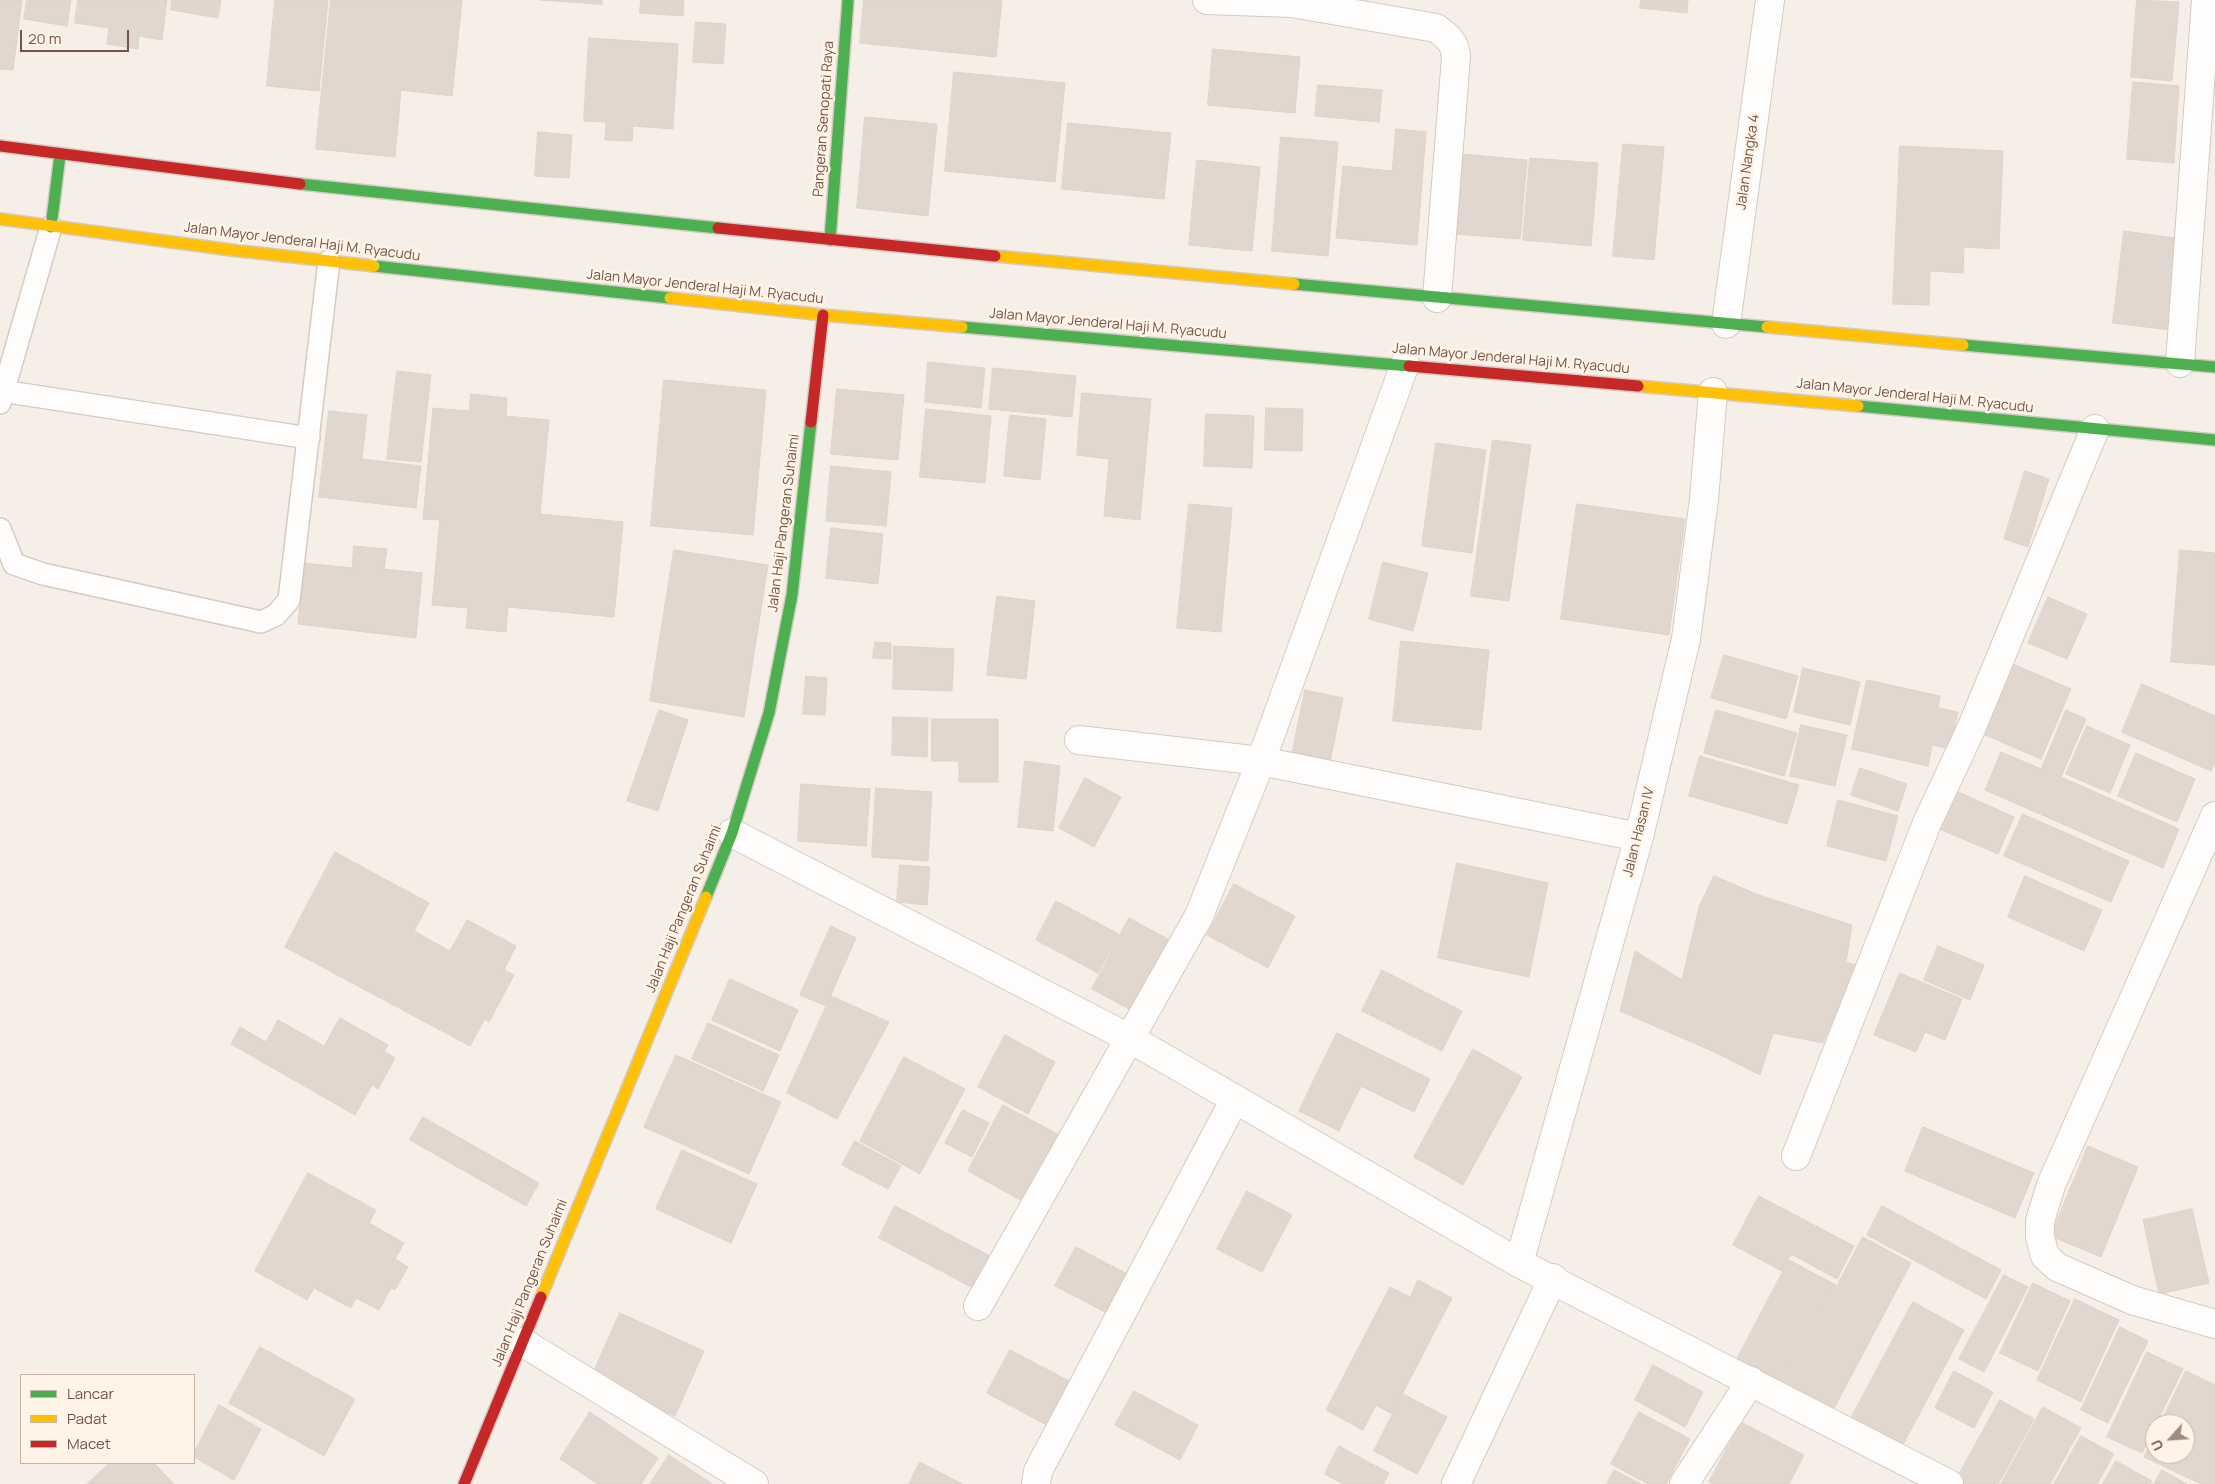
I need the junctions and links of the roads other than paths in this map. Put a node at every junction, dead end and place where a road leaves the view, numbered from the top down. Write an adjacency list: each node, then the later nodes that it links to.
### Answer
1 (848, 0): 9 (main road, Pangeran Senopati Raya)
2 (1207, 0): 11 (street)
3 (1770, 0): 13 (street, Jalan Nangka 4)
4 (2206, 0): 14 (street)
5 (0, 146): 6 (main road)
6 (60, 155): 8 (main road); 9 (main road)
7 (0, 220): 8 (main road, Jalan Mayor Jenderal Haji M. Ryacudu)
8 (51, 227): 10 (main road, Jalan Mayor Jenderal Haji M. Ryacudu); 18 (lane)
9 (830, 240): 11 (main road)
10 (329, 261): 12 (main road, Jalan Mayor Jenderal Haji M. Ryacudu); 20 (lane)
11 (1437, 298): 13 (main road)
12 (823, 315): 15 (main road, Jalan Mayor Jenderal Haji M. Ryacudu); 26 (main road, Jalan Haji Pangeran Suhaimi)
13 (1726, 324): 14 (main road)
14 (2180, 363): 16 (main road)
15 (1405, 364): 17 (main road, Jalan Mayor Jenderal Haji M. Ryacudu); 24 (street)
16 (2215, 367)
17 (1713, 392): 19 (main road, Jalan Mayor Jenderal Haji M. Ryacudu); 27 (street, Jalan Hasan IV)
18 (1, 397): 20 (lane)
19 (2095, 429): 21 (main road, Jalan Mayor Jenderal Haji M. Ryacudu); 30 (street)
20 (309, 438): 22 (lane)
21 (2215, 440)
22 (0, 530)
23 (1078, 740): 24 (street)
24 (1261, 761): 27 (street); 28 (street)
25 (2215, 816): 34 (street)
26 (732, 833): 28 (street); 35 (main road, Jalan Haji Pangeran Suhaimi)
27 (1639, 837): 31 (street, Jalan Hasan IV)
28 (1129, 1038): 29 (street); 33 (street)
29 (1235, 1098): 31 (street); 39 (street)
30 (1796, 1156)
31 (1519, 1263): 32 (street)
32 (1553, 1278): 36 (street); 40 (street)
33 (978, 1306)
34 (2215, 1324)
35 (522, 1342): 37 (main road, Jalan Haji Pangeran Suhaimi); 38 (street)
36 (1751, 1381): 41 (street); 42 (street)
37 (464, 1484)
38 (754, 1484)
39 (1036, 1484)
40 (1456, 1484)
41 (1684, 1484)
42 (1949, 1484)

